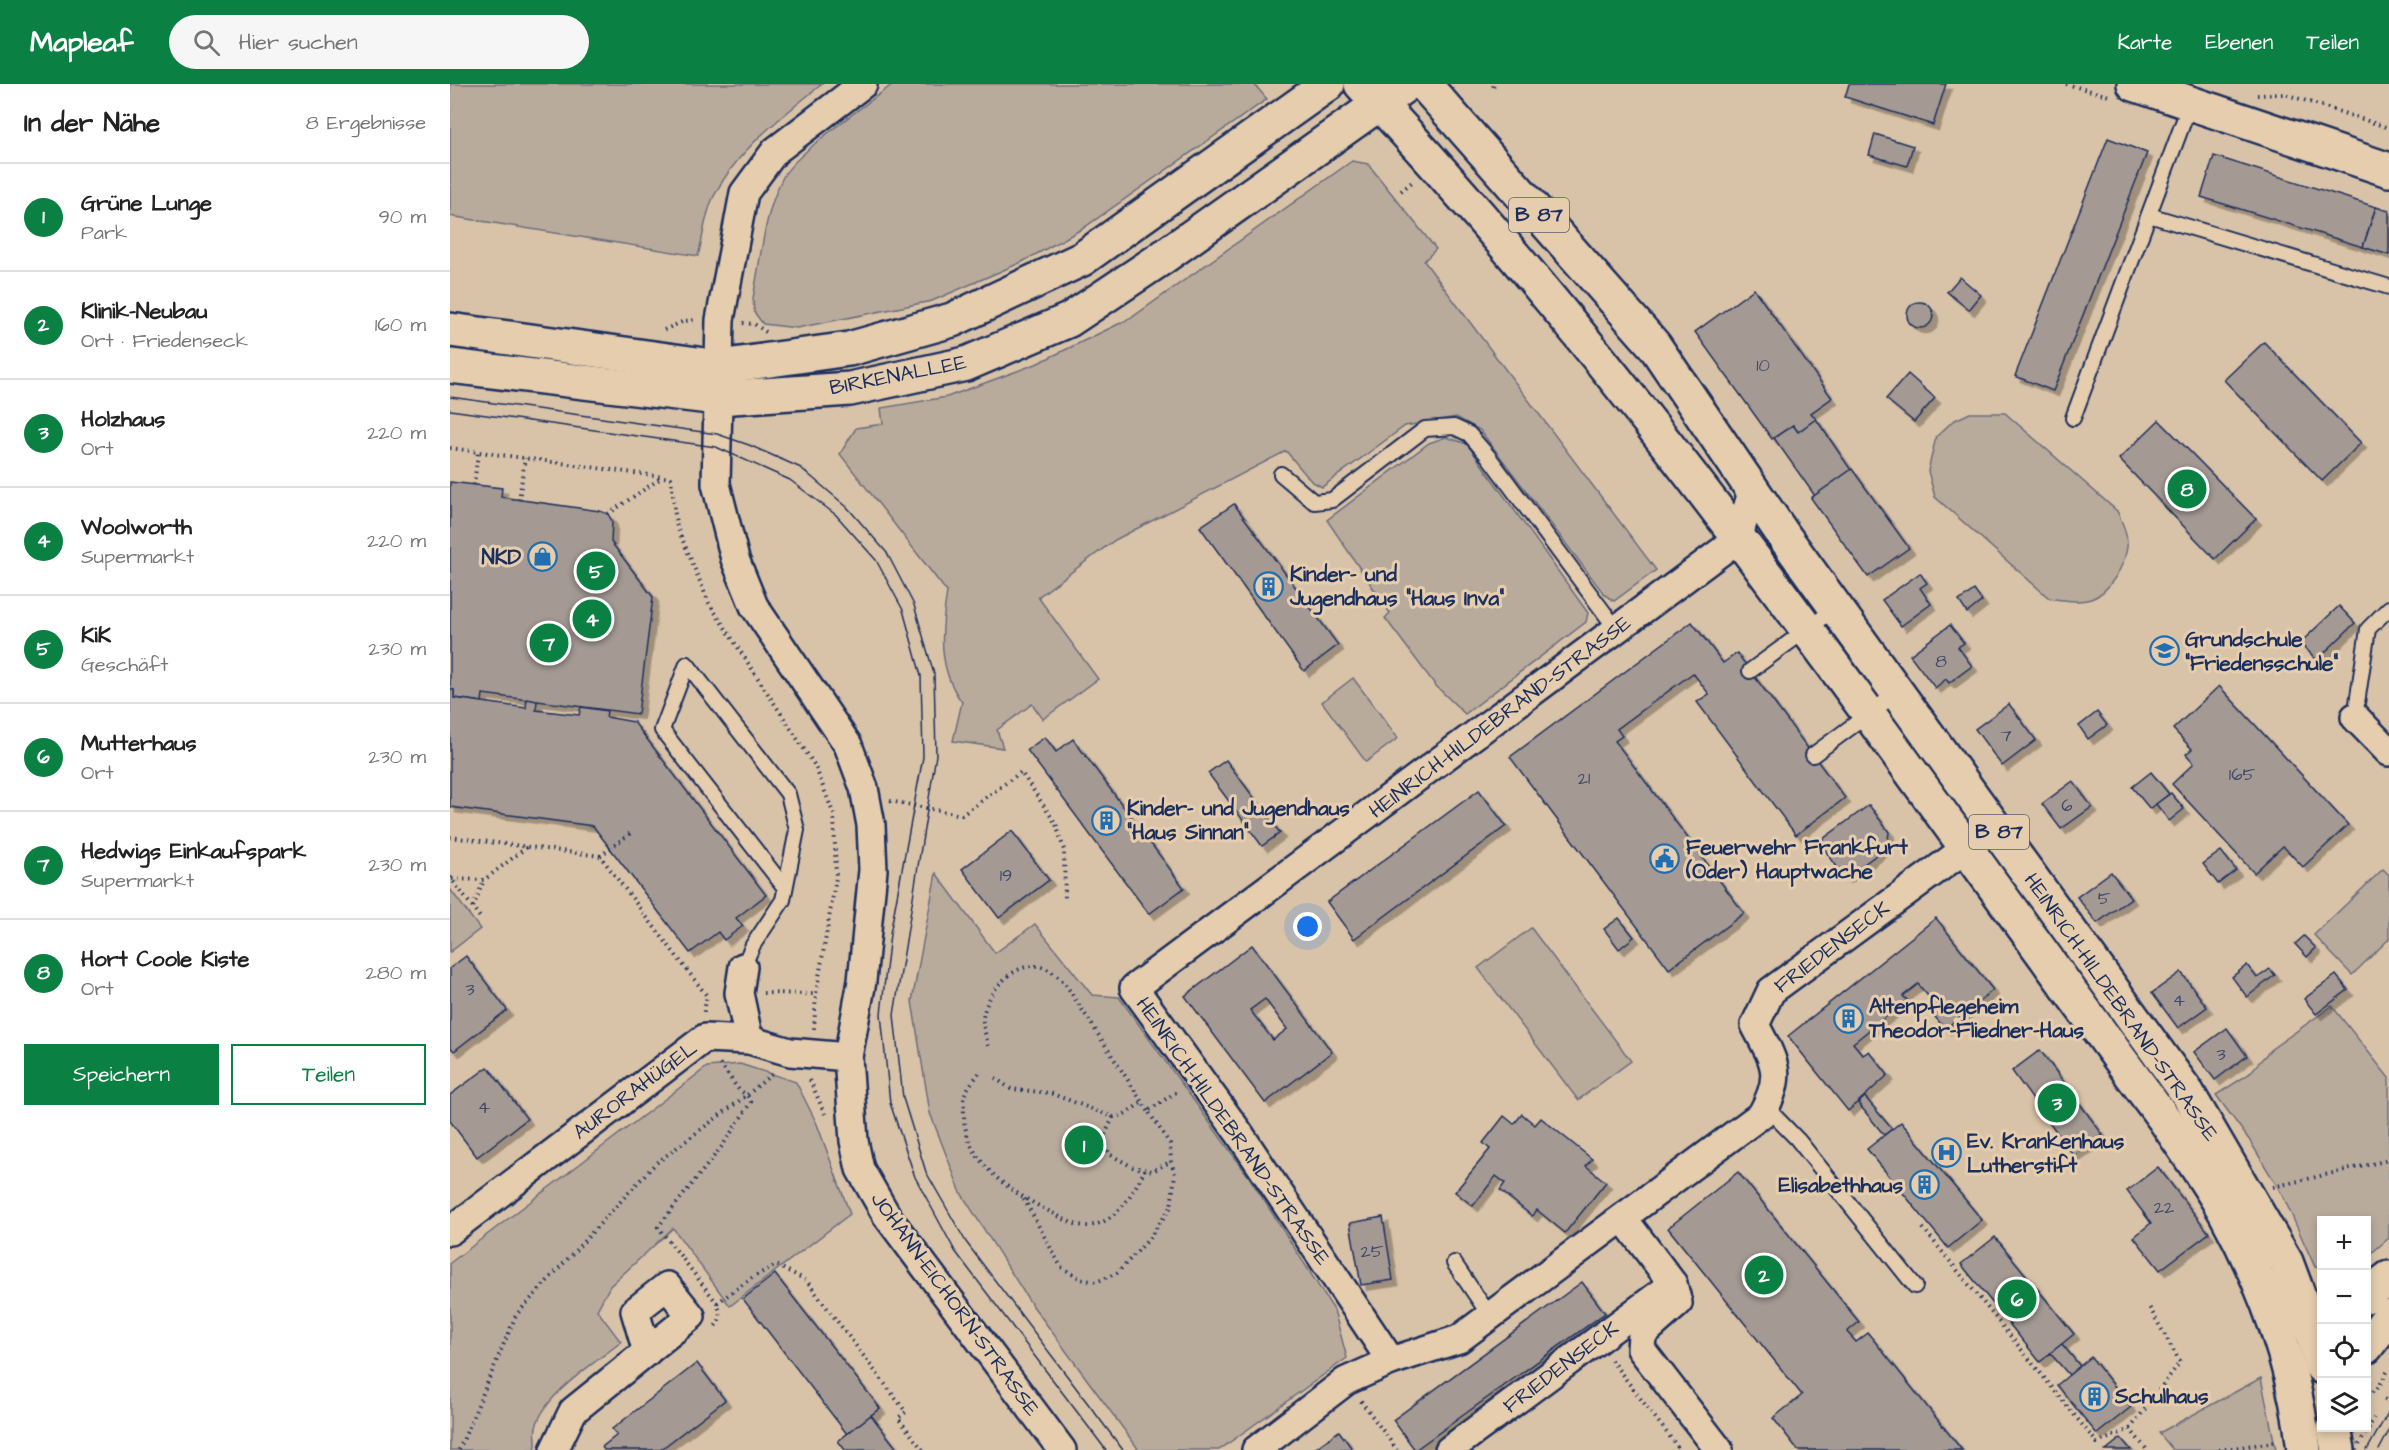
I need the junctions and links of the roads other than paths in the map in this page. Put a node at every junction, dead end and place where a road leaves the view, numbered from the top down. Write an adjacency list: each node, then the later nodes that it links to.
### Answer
1 (863, 84): 13 (street, JOHANN-EICHORN-STRASSE)
2 (1328, 84): 13 (main road, BIRKENALLEE)
3 (1407, 84): 6 (main road, BIRKENALLEE)
4 (1424, 84): 16 (main road, HEINRICH-HILDEBRAND-STRASSE / B 87)
5 (2134, 84): 7 (main road)
6 (1371, 94): 13 (main road, BIRKENALLEE); 17 (main road, HEINRICH-HILDEBRAND-STRASSE / B 87)
7 (2190, 104): 8 (main road); 9 (lane)
8 (2389, 170)
9 (2149, 215): 10 (lane); 14 (lane)
10 (2389, 287)
11 (450, 330): 13 (main road, BIRKENALLEE)
12 (450, 366): 13 (main road, BIRKENALLEE)
13 (718, 382): 33 (street, JOHANN-EICHORN-STRASSE)
14 (2073, 418)
15 (1281, 474): 20 (lane)
16 (1753, 489): 17 (street); 18 (main road, HEINRICH-HILDEBRAND-STRASSE / B 87)
17 (1738, 538): 20 (street, HEINRICH-HILDEBRAND-STRASSE); 21 (main road, HEINRICH-HILDEBRAND-STRASSE / B 87)
18 (1836, 608): 21 (lane); 23 (main road, HEINRICH-HILDEBRAND-STRASSE / B 87)
19 (2389, 608): 25 (lane)
20 (1617, 630): 49 (street, HEINRICH-HILDEBRAND-STRASSE)
21 (1805, 630): 22 (lane); 24 (main road, HEINRICH-HILDEBRAND-STRASSE / B 87)
22 (1750, 671)
23 (1897, 693): 24 (lane); 28 (main road, HEINRICH-HILDEBRAND-STRASSE / B 87)
24 (1868, 715): 27 (lane); 29 (main road, HEINRICH-HILDEBRAND-STRASSE / B 87)
25 (2355, 717): 26 (street)
26 (2389, 752)
27 (1813, 755)
28 (1995, 827): 29 (street, FRIEDENSECK); 44 (main road, HEINRICH-HILDEBRAND-STRASSE / B 87)
29 (1965, 849): 34 (street, FRIEDENSECK); 48 (main road, HEINRICH-HILDEBRAND-STRASSE / B 87)
30 (785, 888): 30 (lane); 31 (lane)
31 (743, 967): 32 (street)
32 (749, 1040): 33 (street, AURORAHÜGEL); 36 (street, AURORAHÜGEL)
33 (848, 1057): 53 (street, JOHANN-EICHORN-STRASSE)
34 (1766, 1107): 35 (street, FRIEDENSECK); 40 (lane)
35 (1623, 1218): 39 (street); 42 (street, FRIEDENSECK)
36 (450, 1231)
37 (1454, 1263): 42 (lane)
38 (2389, 1278): 41 (main road)
39 (1672, 1284): 55 (street, FRIEDENSECK); 56 (street, FRIEDENSECK)
40 (1915, 1286)
41 (2371, 1293)
42 (1490, 1316): 49 (street, FRIEDENSECK)
43 (2389, 1317): 45 (main road)
44 (2317, 1340)
45 (2371, 1342)
46 (2317, 1346): 48 (main road)
47 (647, 1352): 52 (street)
48 (2286, 1356): 51 (main road, B 87)
49 (1391, 1361): 54 (street, FRIEDENSECK)
50 (2335, 1432): 57 (main road)
51 (2292, 1446)
52 (554, 1450)
53 (1062, 1450)
54 (1256, 1450)
55 (1449, 1450)
56 (1719, 1450)
57 (2338, 1450)

